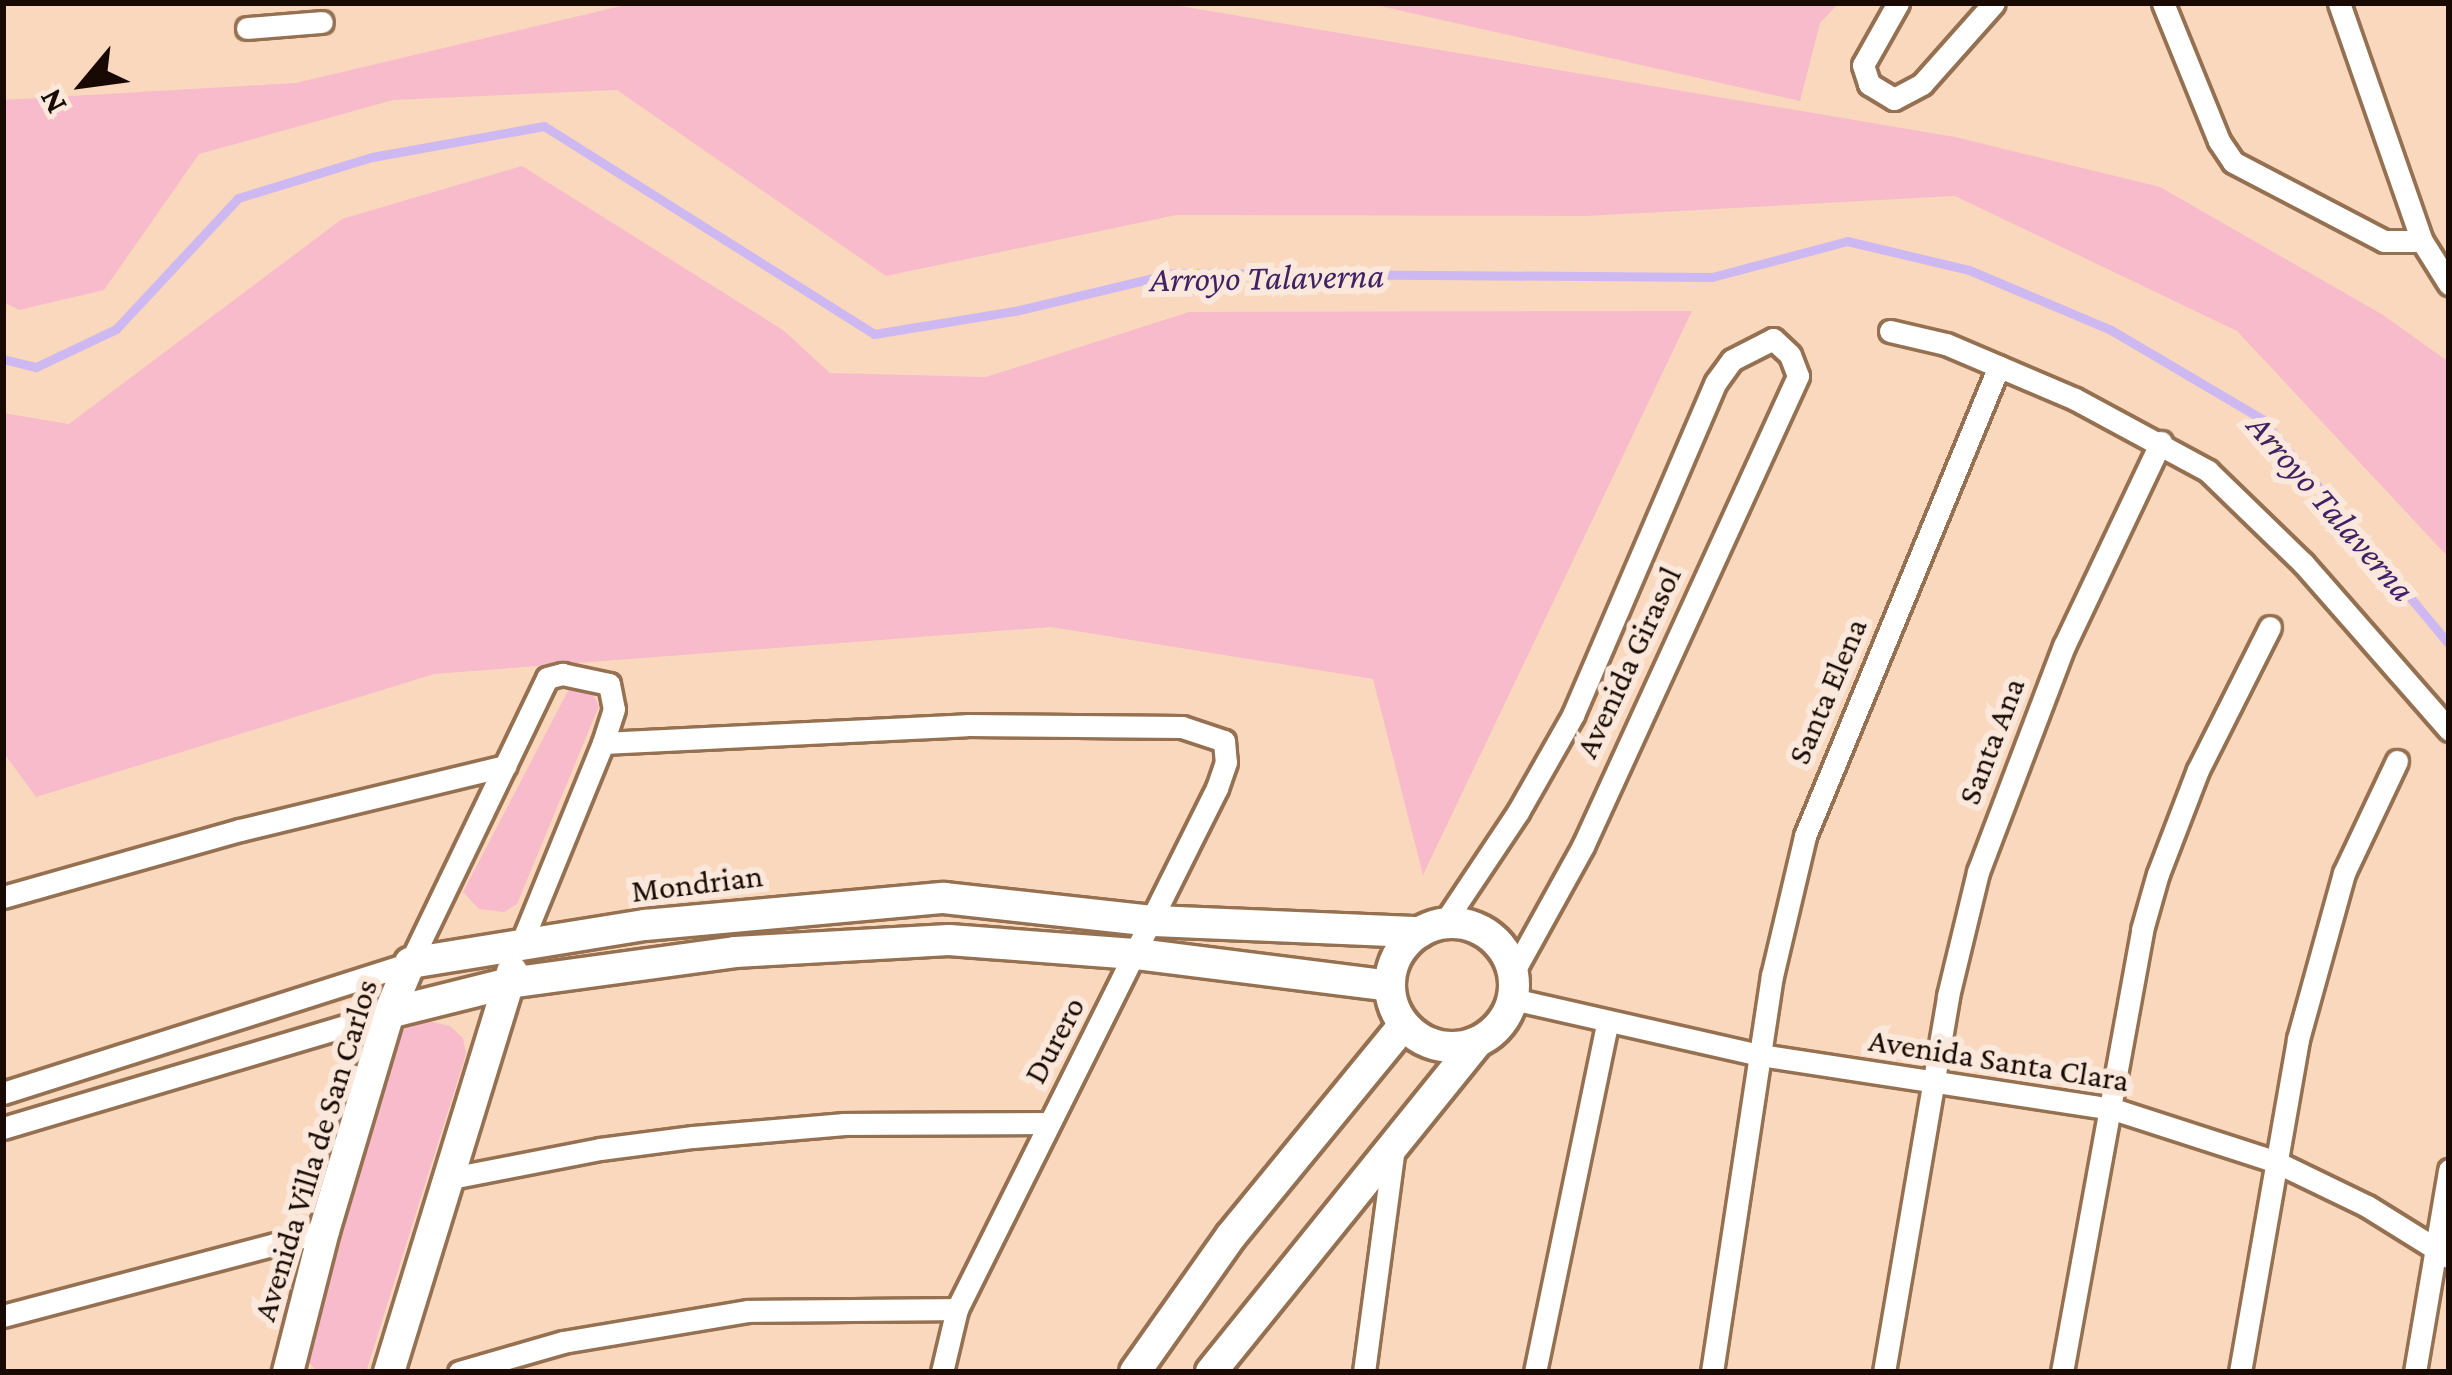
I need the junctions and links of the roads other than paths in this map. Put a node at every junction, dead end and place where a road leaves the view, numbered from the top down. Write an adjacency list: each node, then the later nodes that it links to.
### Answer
1 (1898, 3): 2 (street)
2 (1994, 3)
3 (2163, 3): 7 (street)
4 (2339, 3): 7 (street)
5 (322, 22): 6 (street)
6 (248, 28)
7 (2422, 241): 8 (street)
8 (2449, 284)
9 (1890, 331): 10 (street)
10 (1999, 366): 11 (street); 30 (street, Santa Elena)
11 (2161, 442): 13 (street); 31 (street, Santa Ana)
12 (2270, 627): 33 (street)
13 (2449, 730)
14 (603, 742): 16 (street, Avenida Villa de San Carlos); 18 (street, Durero); 20 (street)
15 (2397, 761): 37 (street)
16 (505, 766): 17 (street); 22 (street, Avenida Villa de San Carlos)
17 (5, 894)
18 (1154, 921): 19 (street, Mondrian); 20 (street, Mondrian); 21 (street, Durero)
19 (1432, 927): 24 (street); 25 (street); 25 (street, Avenida Girasol)
20 (522, 940): 22 (street, Mondrian); 23 (street)
21 (1136, 954): 23 (street); 24 (street); 34 (street, Durero)
22 (410, 963): 26 (street, Avenida Villa de San Carlos); 32 (street, Mondrian)
23 (508, 983): 26 (street); 39 (street)
24 (1390, 986): 27 (street)
25 (1513, 986): 28 (street, Avenida Santa Clara); 29 (street)
26 (389, 1013): 35 (street); 40 (street, Avenida Villa de San Carlos)
27 (1404, 1024): 29 (street); 48 (street)
28 (1607, 1024): 30 (street, Avenida Santa Clara); 51 (street)
29 (1477, 1042): 36 (street)
30 (1760, 1055): 31 (street, Avenida Santa Clara); 52 (street, Santa Elena)
31 (1936, 1082): 33 (street, Avenida Santa Clara); 53 (street, Santa Ana)
32 (3, 1093)
33 (2113, 1109): 37 (street, Avenida Santa Clara); 54 (street)
34 (1048, 1123): 39 (street); 42 (street, Durero)
35 (3, 1128)
36 (1394, 1145): 49 (street); 50 (street)
37 (2274, 1161): 41 (street, Avenida Santa Clara); 55 (street)
38 (2449, 1170): 41 (street)
39 (446, 1179): 45 (street)
40 (324, 1231): 43 (street); 44 (street, Avenida Villa de San Carlos)
41 (2444, 1253): 56 (street)
42 (956, 1309): 46 (street); 47 (street, Durero)
43 (3, 1316)
44 (288, 1372)
45 (389, 1372)
46 (459, 1372)
47 (942, 1372)
48 (1135, 1372)
49 (1211, 1372)
50 (1364, 1372)
51 (1535, 1372)
52 (1712, 1372)
53 (1884, 1372)
54 (2062, 1372)
55 (2240, 1372)
56 (2415, 1372)

